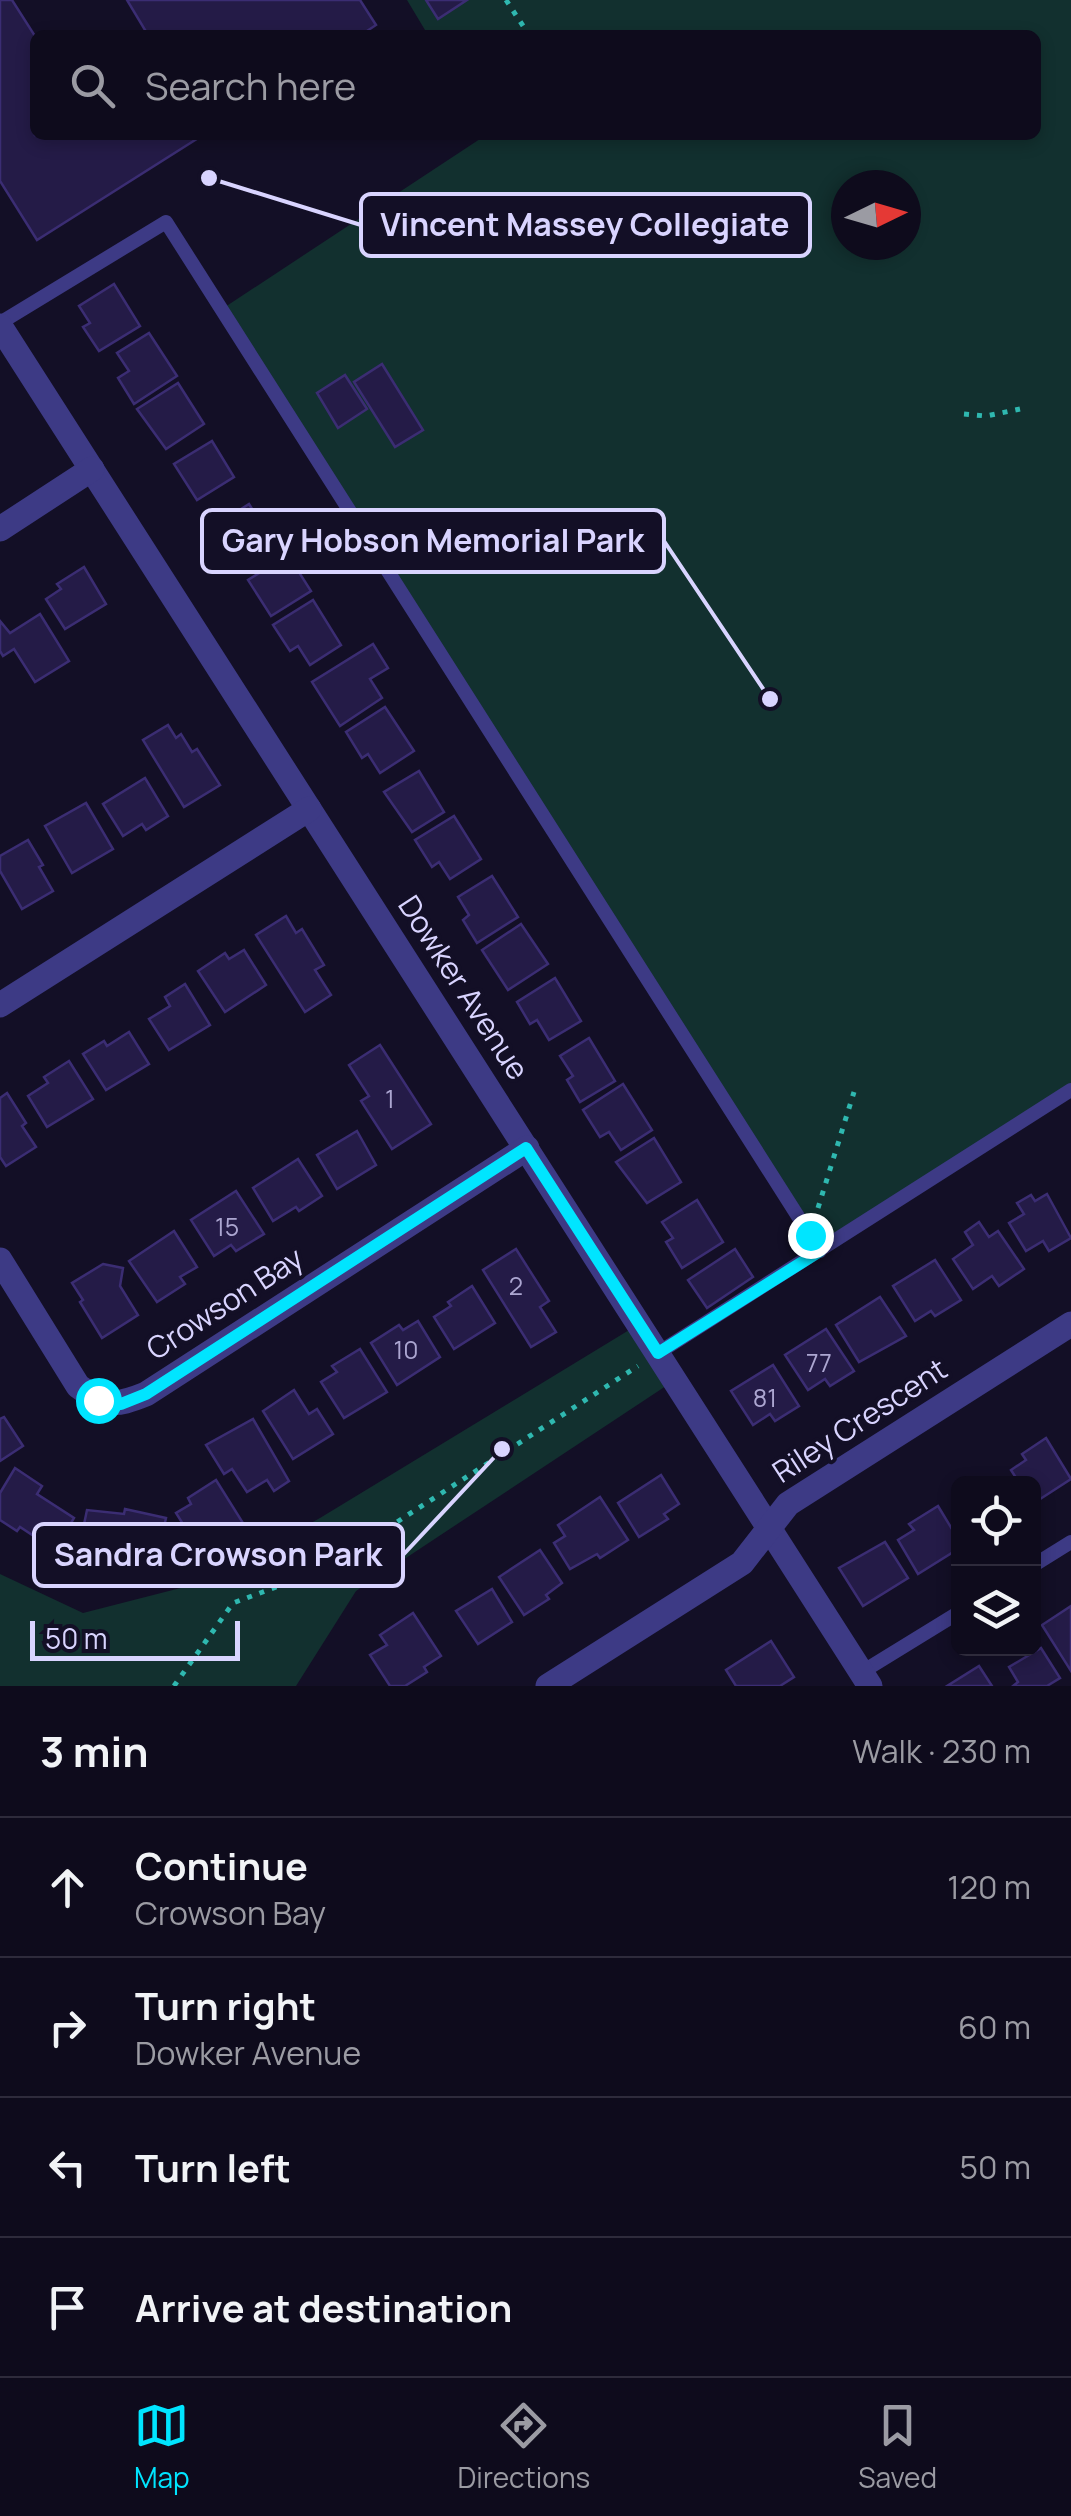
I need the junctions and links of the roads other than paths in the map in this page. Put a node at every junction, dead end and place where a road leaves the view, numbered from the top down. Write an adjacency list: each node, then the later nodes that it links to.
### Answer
1 (0, 325): 2 (street, Dowker Avenue); 8 (lane)
2 (92, 470): 3 (street); 4 (street, Dowker Avenue)
3 (0, 530)
4 (309, 809): 5 (street); 7 (street, Dowker Avenue)
5 (0, 1005)
6 (1071, 1090): 8 (lane)
7 (526, 1148): 9 (street, Crowson Bay); 11 (street, Dowker Avenue)
8 (820, 1251): 11 (lane)
9 (0, 1260)
10 (1071, 1324): 12 (street, Riley Crescent)
11 (658, 1353): 12 (street, Dowker Avenue)
12 (770, 1529): 16 (street, Dowker Avenue); 17 (street, Riley Crescent)
13 (1071, 1542): 14 (lane)
14 (1041, 1561)
15 (951, 1618): 16 (lane)
16 (866, 1679)
17 (548, 1686)

